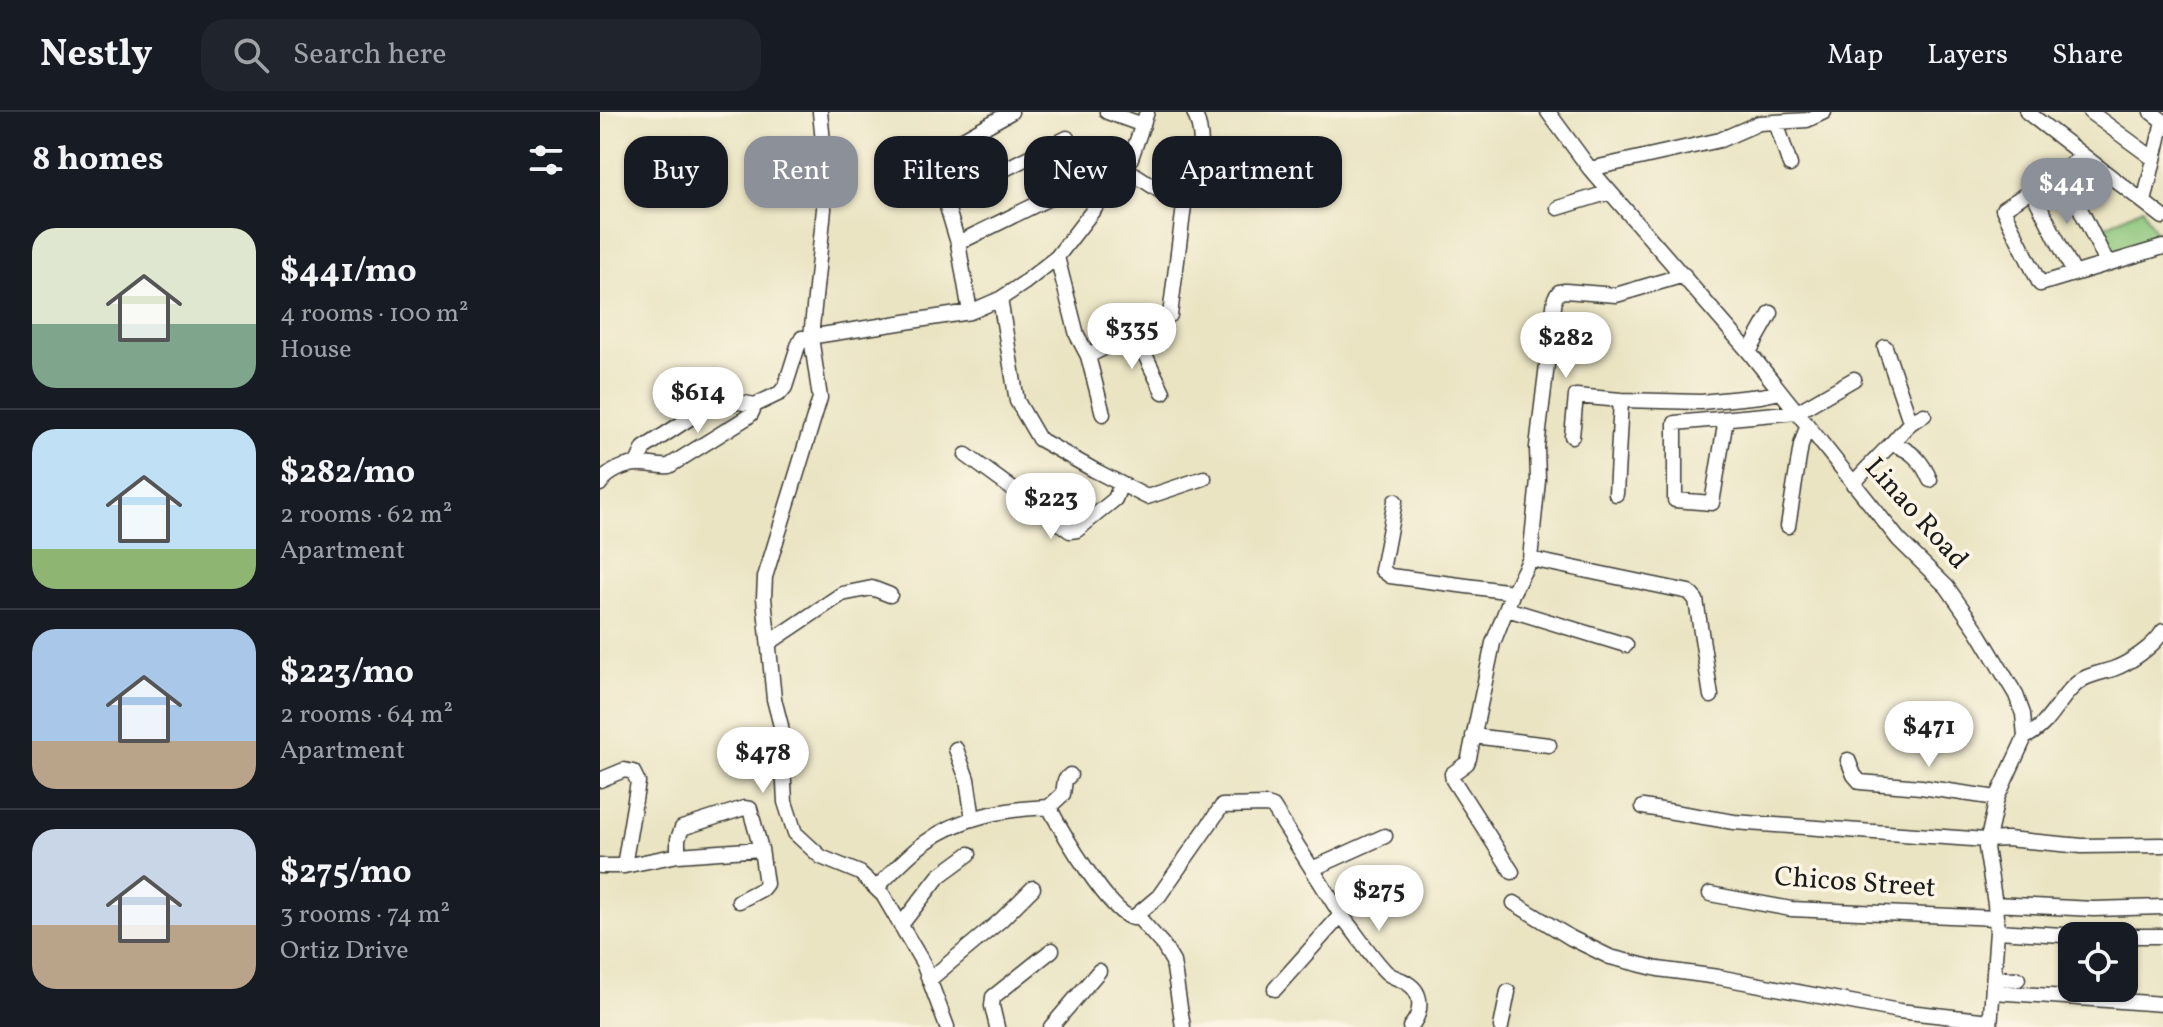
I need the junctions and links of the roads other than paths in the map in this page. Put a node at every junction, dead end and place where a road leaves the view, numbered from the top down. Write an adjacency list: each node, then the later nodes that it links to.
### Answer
1 (820, 112): 40 (street)
2 (1011, 112): 13 (street)
3 (1107, 112): 11 (street)
4 (1194, 112): 14 (street)
5 (1548, 112): 19 (street, Linao Road)
6 (1824, 112): 10 (street)
7 (2027, 112): 16 (street)
8 (2090, 112): 17 (street)
9 (2151, 112): 17 (street)
10 (1806, 116): 12 (street)
11 (1145, 119): 15 (street)
12 (1776, 122): 18 (street); 19 (street)
13 (968, 136)
14 (1199, 136)
15 (1136, 143)
16 (2084, 156): 20 (street); 23 (street)
17 (2154, 159): 23 (street)
18 (1790, 165)
19 (1590, 169): 22 (street, Linao Road)
20 (2062, 172): 21 (street); 33 (street)
21 (2032, 191): 34 (street); 34 (street)
22 (1610, 192): 28 (street); 35 (street, Linao Road)
23 (2144, 202): 29 (street)
24 (948, 208): 30 (street)
25 (1029, 208): 30 (street)
26 (1095, 208): 32 (street)
27 (1184, 208): 39 (street)
28 (1558, 208)
29 (2163, 217)
30 (958, 243): 37 (street)
31 (2163, 247): 33 (street)
32 (1057, 257): 36 (street); 43 (street)
33 (2107, 263): 34 (street)
34 (2074, 273)
35 (1684, 275): 42 (street, Linao Road); 67 (street)
36 (1000, 299): 37 (street); 62 (street)
37 (970, 312): 40 (street)
38 (1771, 313): 42 (street)
39 (1135, 334): 43 (street); 45 (street)
40 (811, 337): 48 (street); 72 (street)
41 (1885, 347): 53 (street)
42 (1749, 352): 46 (street, Linao Road)
43 (1088, 356): 50 (street)
44 (1854, 379): 49 (street)
45 (1163, 392)
46 (1781, 392): 47 (street); 49 (street, Linao Road)
47 (1621, 400): 55 (street); 64 (street)
48 (755, 405): 58 (street); 58 (street)
49 (1797, 412): 52 (street); 54 (street, Linao Road)
50 (1103, 414)
51 (1924, 415): 53 (street)
52 (1726, 419): 52 (street)
53 (1910, 421): 56 (street)
54 (1807, 427): 63 (street, Linao Road); 66 (street)
55 (1572, 436)
56 (1892, 444): 60 (street); 63 (street)
57 (966, 455): 62 (street)
58 (637, 463): 61 (street)
59 (1204, 478): 62 (street)
60 (1930, 480)
61 (600, 484)
62 (1121, 484)
63 (1853, 484): 76 (street, Linao Road)
64 (1616, 494)
65 (1395, 501): 68 (street)
66 (1788, 526)
67 (1530, 559): 68 (street); 74 (street)
68 (1513, 592): 70 (street)
69 (890, 595): 72 (street)
70 (1507, 609): 73 (street); 75 (street)
71 (2163, 631): 76 (street)
72 (769, 643): 96 (street)
73 (1626, 645)
74 (1711, 696)
75 (1473, 736): 77 (street); 95 (street)
76 (2025, 737): 82 (street)
77 (1549, 745)
78 (956, 749): 85 (street)
79 (1848, 760): 82 (street)
80 (1070, 775): 83 (street)
81 (600, 780): 93 (street)
82 (1997, 798): 87 (street)
83 (1049, 807): 85 (street); 103 (street)
84 (1643, 807): 87 (street)
85 (973, 819): 96 (street)
86 (1385, 836): 94 (street)
87 (1986, 840): 88 (street); 104 (street)
88 (2163, 845)
89 (761, 849): 91 (street); 91 (street); 99 (street)
90 (969, 854): 105 (street)
91 (678, 855): 93 (street)
92 (600, 866): 93 (street)
93 (624, 866)
94 (1312, 869): 102 (street); 103 (street)
95 (1512, 872)
96 (876, 888): 105 (street)
97 (1033, 888): 112 (street)
98 (1710, 894): 104 (street, Chicos Street)
99 (739, 901)
100 (1514, 903): 117 (street)
101 (2163, 907): 104 (street)
102 (1341, 915): 114 (street); 118 (street)
103 (1138, 917): 122 (street)
104 (1996, 918): 106 (street); 113 (street)
105 (901, 925): 112 (street)
106 (2058, 932)
107 (2138, 936): 108 (street)
108 (2163, 936)
109 (1052, 950): 120 (street)
110 (1099, 971): 121 (street)
111 (2018, 979): 113 (street)
112 (929, 980): 119 (street)
113 (1994, 985): 116 (street); 117 (street)
114 (1275, 989)
115 (1508, 992): 123 (street)
116 (2163, 1004)
117 (1990, 1024)
118 (1415, 1025)
119 (947, 1027)
120 (997, 1027)
121 (1051, 1027)
122 (1183, 1027)
123 (1501, 1027)

